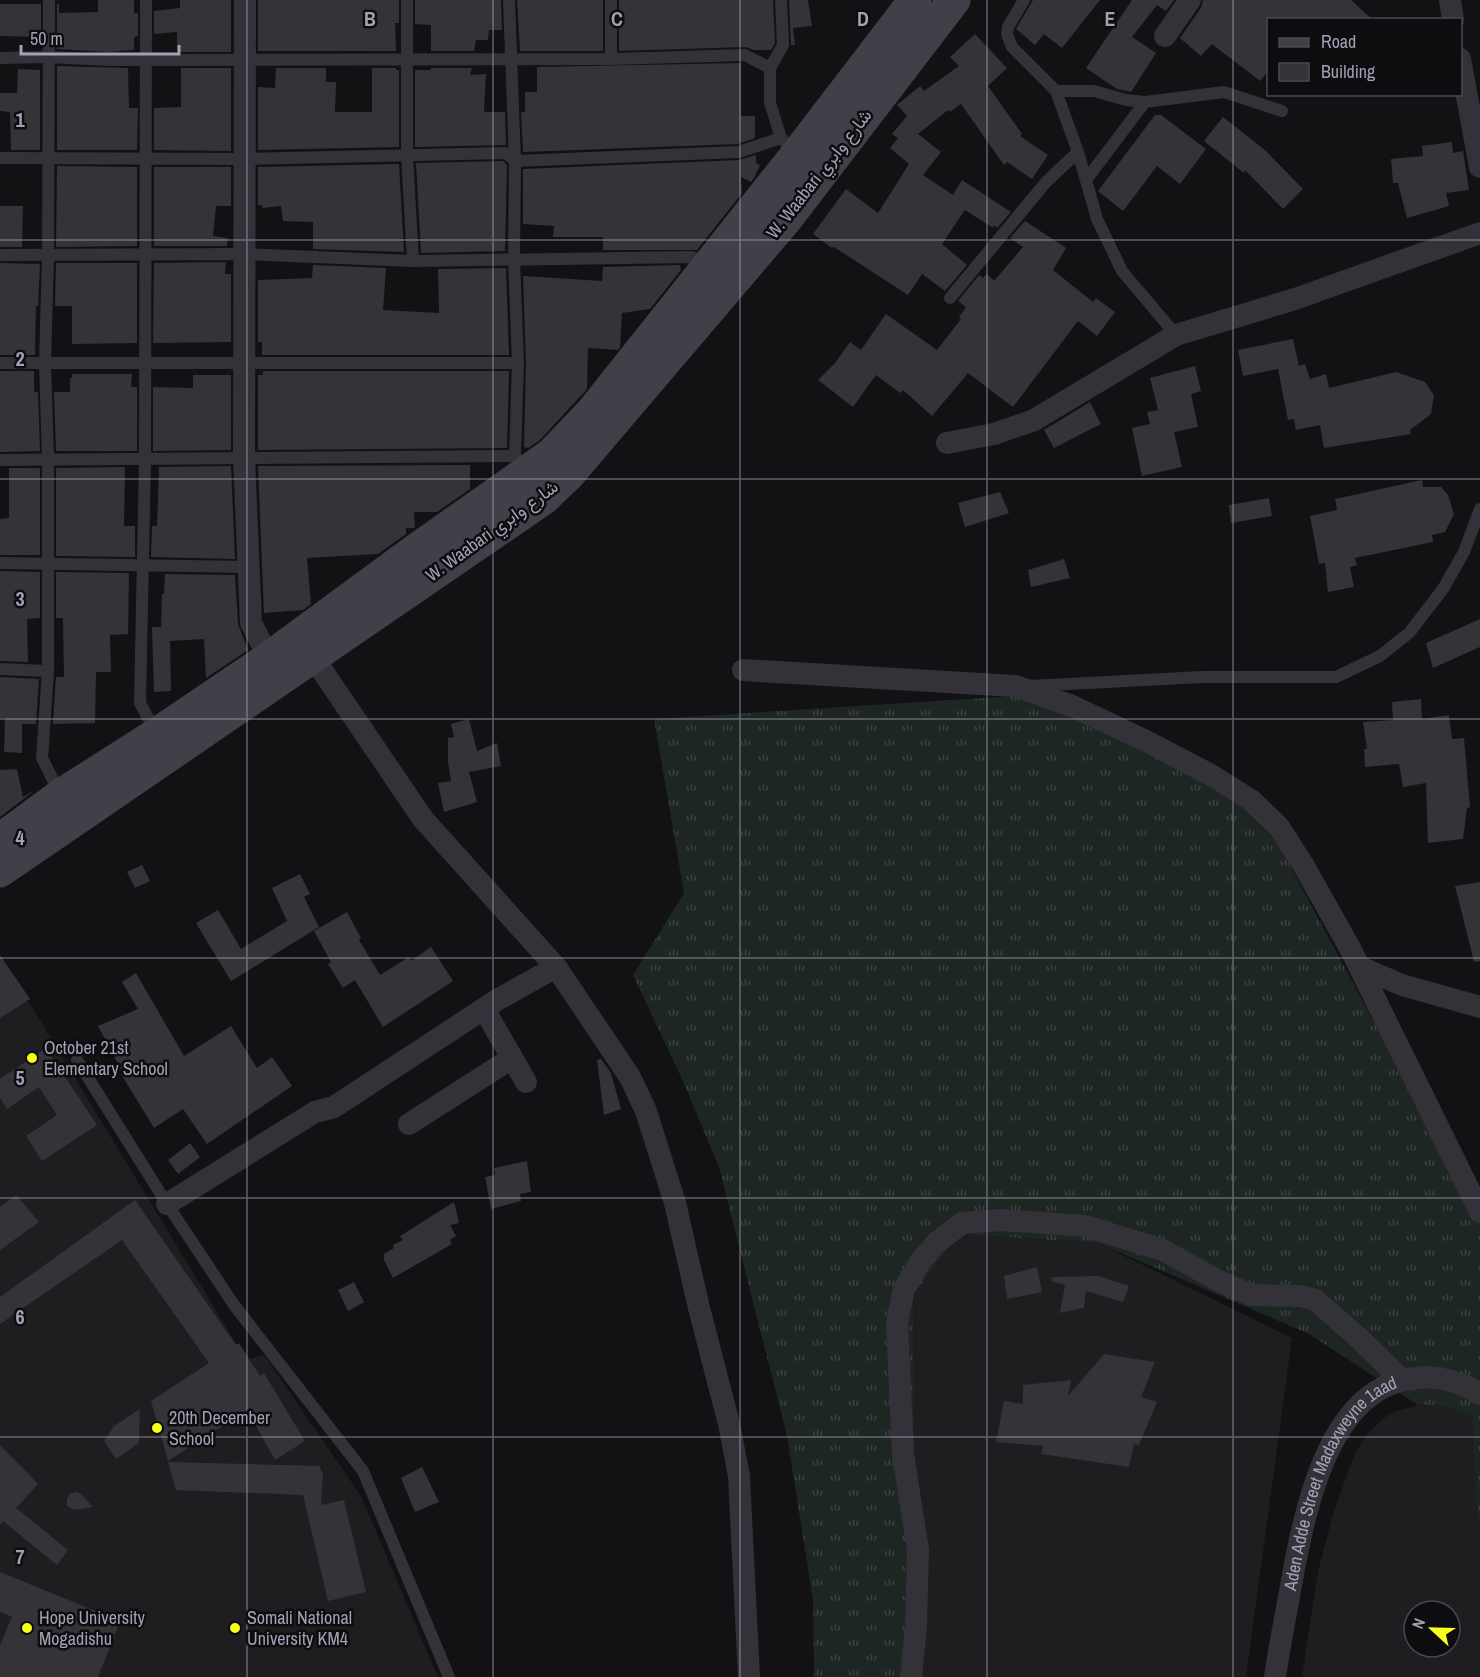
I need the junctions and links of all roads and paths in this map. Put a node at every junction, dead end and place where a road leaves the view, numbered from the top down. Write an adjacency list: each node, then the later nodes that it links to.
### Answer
1 (49, 0): 15 (lane)
2 (146, 0): 20 (lane)
3 (245, 0): 21 (street)
4 (407, 0): 17 (lane)
5 (509, 0): 18 (lane)
6 (611, 0): 19 (lane)
7 (781, 0): 23 (lane)
8 (915, 0): 27 (main road, W. Waabari شارع وابري)
9 (954, 0): 63 (main road, W. Waabari شارع وابري)
10 (1024, 0): 24 (lane)
11 (1190, 0): 14 (street)
12 (1450, 0): 13 (street)
13 (1454, 18)
14 (1165, 36)
15 (49, 57): 16 (lane); 20 (lane); 31 (lane)
16 (0, 58)
17 (408, 59): 18 (lane); 21 (lane); 29 (lane)
18 (512, 59): 19 (lane); 34 (lane)
19 (611, 59): 23 (lane)
20 (146, 60): 21 (lane); 32 (lane)
21 (245, 60): 33 (street)
22 (1462, 64): 35 (street)
23 (770, 68): 27 (lane)
24 (1056, 91): 25 (lane); 28 (lane)
25 (1144, 102): 26 (lane); 36 (lane)
26 (1282, 111)
27 (789, 146): 34 (lane); 44 (main road, W. Waabari شارع وابري)
28 (1078, 152): 36 (lane); 45 (lane)
29 (407, 154): 33 (lane); 34 (lane); 43 (lane)
30 (0, 158): 31 (lane)
31 (47, 159): 32 (lane); 41 (lane)
32 (146, 159): 33 (lane); 40 (lane)
33 (244, 159): 38 (street)
34 (515, 161): 42 (lane)
35 (1480, 167)
36 (1086, 180): 46 (lane)
37 (1480, 233): 46 (street)
38 (244, 254): 40 (lane); 43 (lane); 48 (street)
39 (0, 255): 41 (lane)
40 (145, 255): 41 (lane); 47 (lane)
41 (48, 256): 50 (lane)
42 (514, 260): 43 (lane); 44 (lane); 51 (lane)
43 (413, 261)
44 (709, 263): 57 (main road, W. Waabari شارع وابري)
45 (950, 298)
46 (1176, 336): 52 (street)
47 (145, 362): 48 (lane); 50 (lane); 55 (lane)
48 (244, 362): 51 (lane); 53 (street)
49 (0, 363): 50 (lane)
50 (45, 363): 54 (lane)
51 (518, 363): 57 (lane)
52 (947, 443)
53 (244, 458): 55 (lane); 57 (lane); 62 (street)
54 (48, 459): 55 (lane); 56 (lane); 60 (lane)
55 (145, 459): 61 (lane)
56 (0, 460)
57 (522, 464): 64 (main road, W. Waabari شارع وابري)
58 (1480, 509): 68 (lane)
59 (0, 563): 60 (lane)
60 (47, 564): 61 (lane); 67 (lane)
61 (144, 565): 62 (lane); 69 (lane)
62 (249, 567): 64 (street)
63 (313, 657): 72 (main road, W. Waabari شارع وابري); 73 (street)
64 (269, 658): 69 (main road, W. Waabari شارع وابري)
65 (0, 669): 67 (lane)
66 (743, 670): 68 (street)
67 (48, 671): 70 (lane)
68 (1015, 686): 74 (street)
69 (157, 734): 70 (main road, W. Waabari شارع وابري)
70 (61, 795): 71 (main road, W. Waabari شارع وابري)
71 (0, 840)
72 (0, 871)
73 (556, 967): 76 (street); 86 (street)
74 (1360, 967): 75 (street); 82 (street)
75 (1480, 1007)
76 (484, 1009): 77 (street); 81 (street)
77 (512, 1058): 79 (street); 80 (street)
78 (77, 1060): 81 (lane)
79 (526, 1082)
80 (409, 1124)
81 (167, 1204): 85 (lane)
82 (1480, 1212)
83 (1401, 1379): 84 (street, Aden Adde Street Madaxweyne 1aad); 87 (street); 88 (street, Aden Adde Street Madaxweyne 1aad)
84 (1480, 1395)
85 (450, 1677)
86 (748, 1677)
87 (911, 1677)
88 (1275, 1677)

